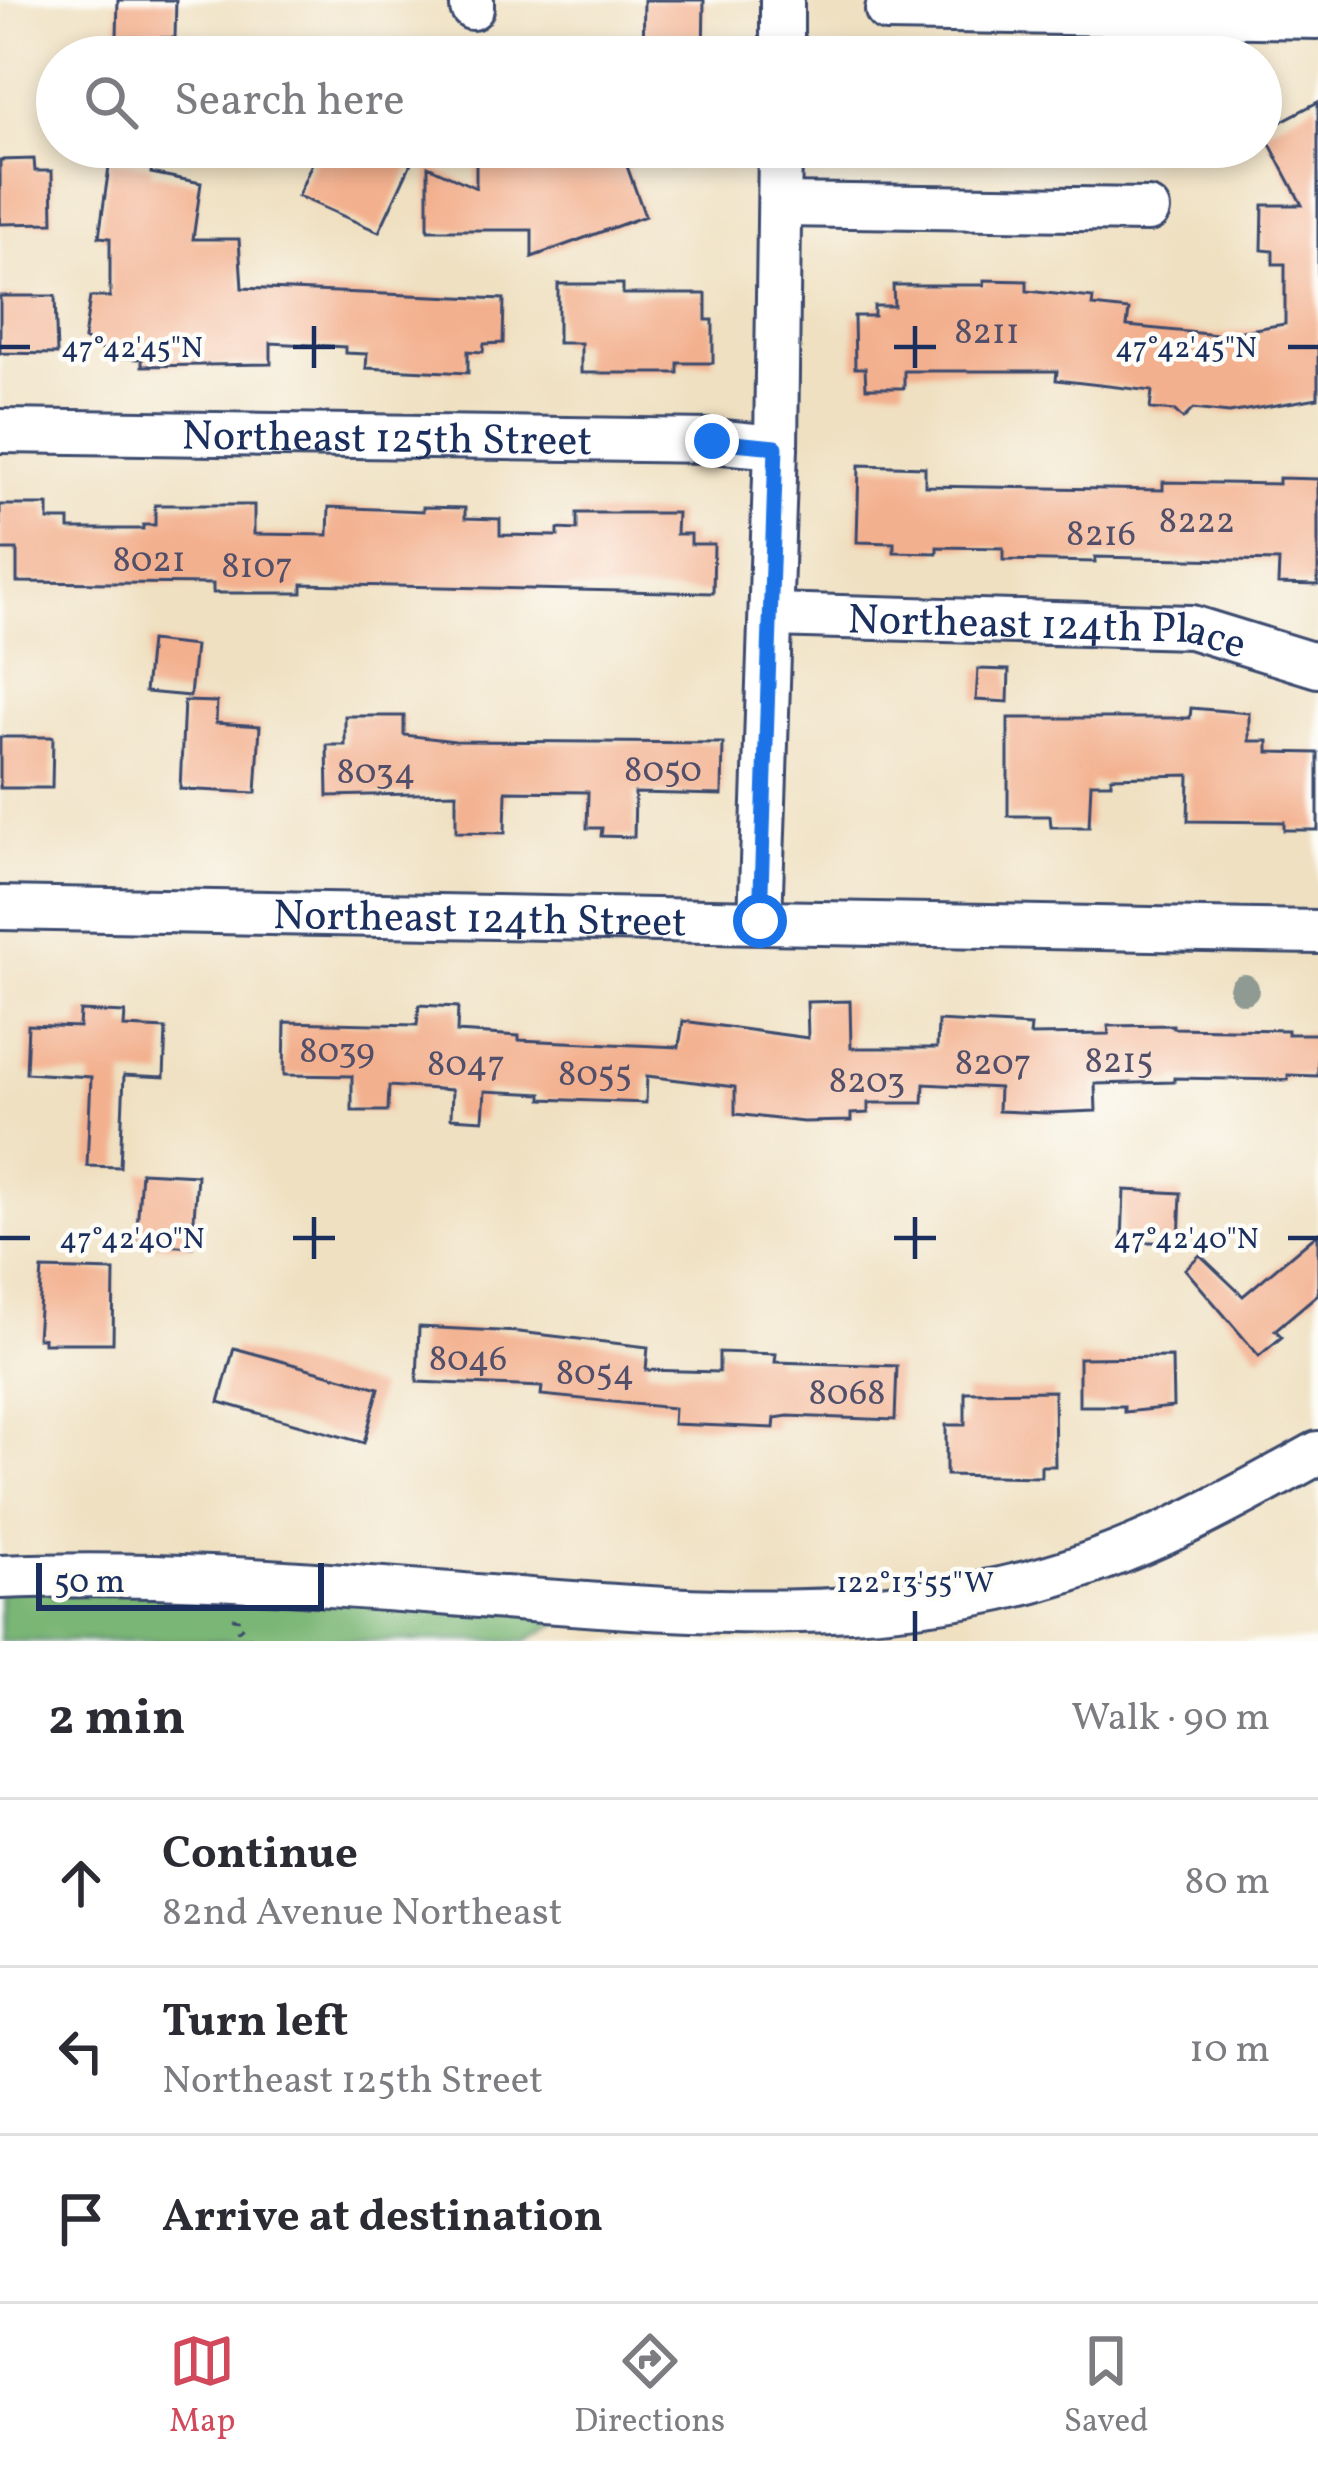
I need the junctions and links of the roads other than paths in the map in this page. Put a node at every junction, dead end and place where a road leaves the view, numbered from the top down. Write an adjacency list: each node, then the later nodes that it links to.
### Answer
1 (782, 0): 4 (street)
2 (887, 10): 3 (street)
3 (1318, 17)
4 (782, 36)
5 (780, 168): 6 (street)
6 (779, 205): 7 (street); 9 (street)
7 (1148, 210)
8 (0, 431): 9 (street, Northeast 125th Street)
9 (776, 447): 10 (street)
10 (772, 615): 11 (street, Northeast 124th Place); 13 (street)
11 (1318, 666)
12 (0, 908): 13 (street, Northeast 124th Street)
13 (760, 921): 14 (street, Northeast 124th Street)
14 (1318, 932)
15 (1318, 1453): 16 (street)
16 (0, 1576)

